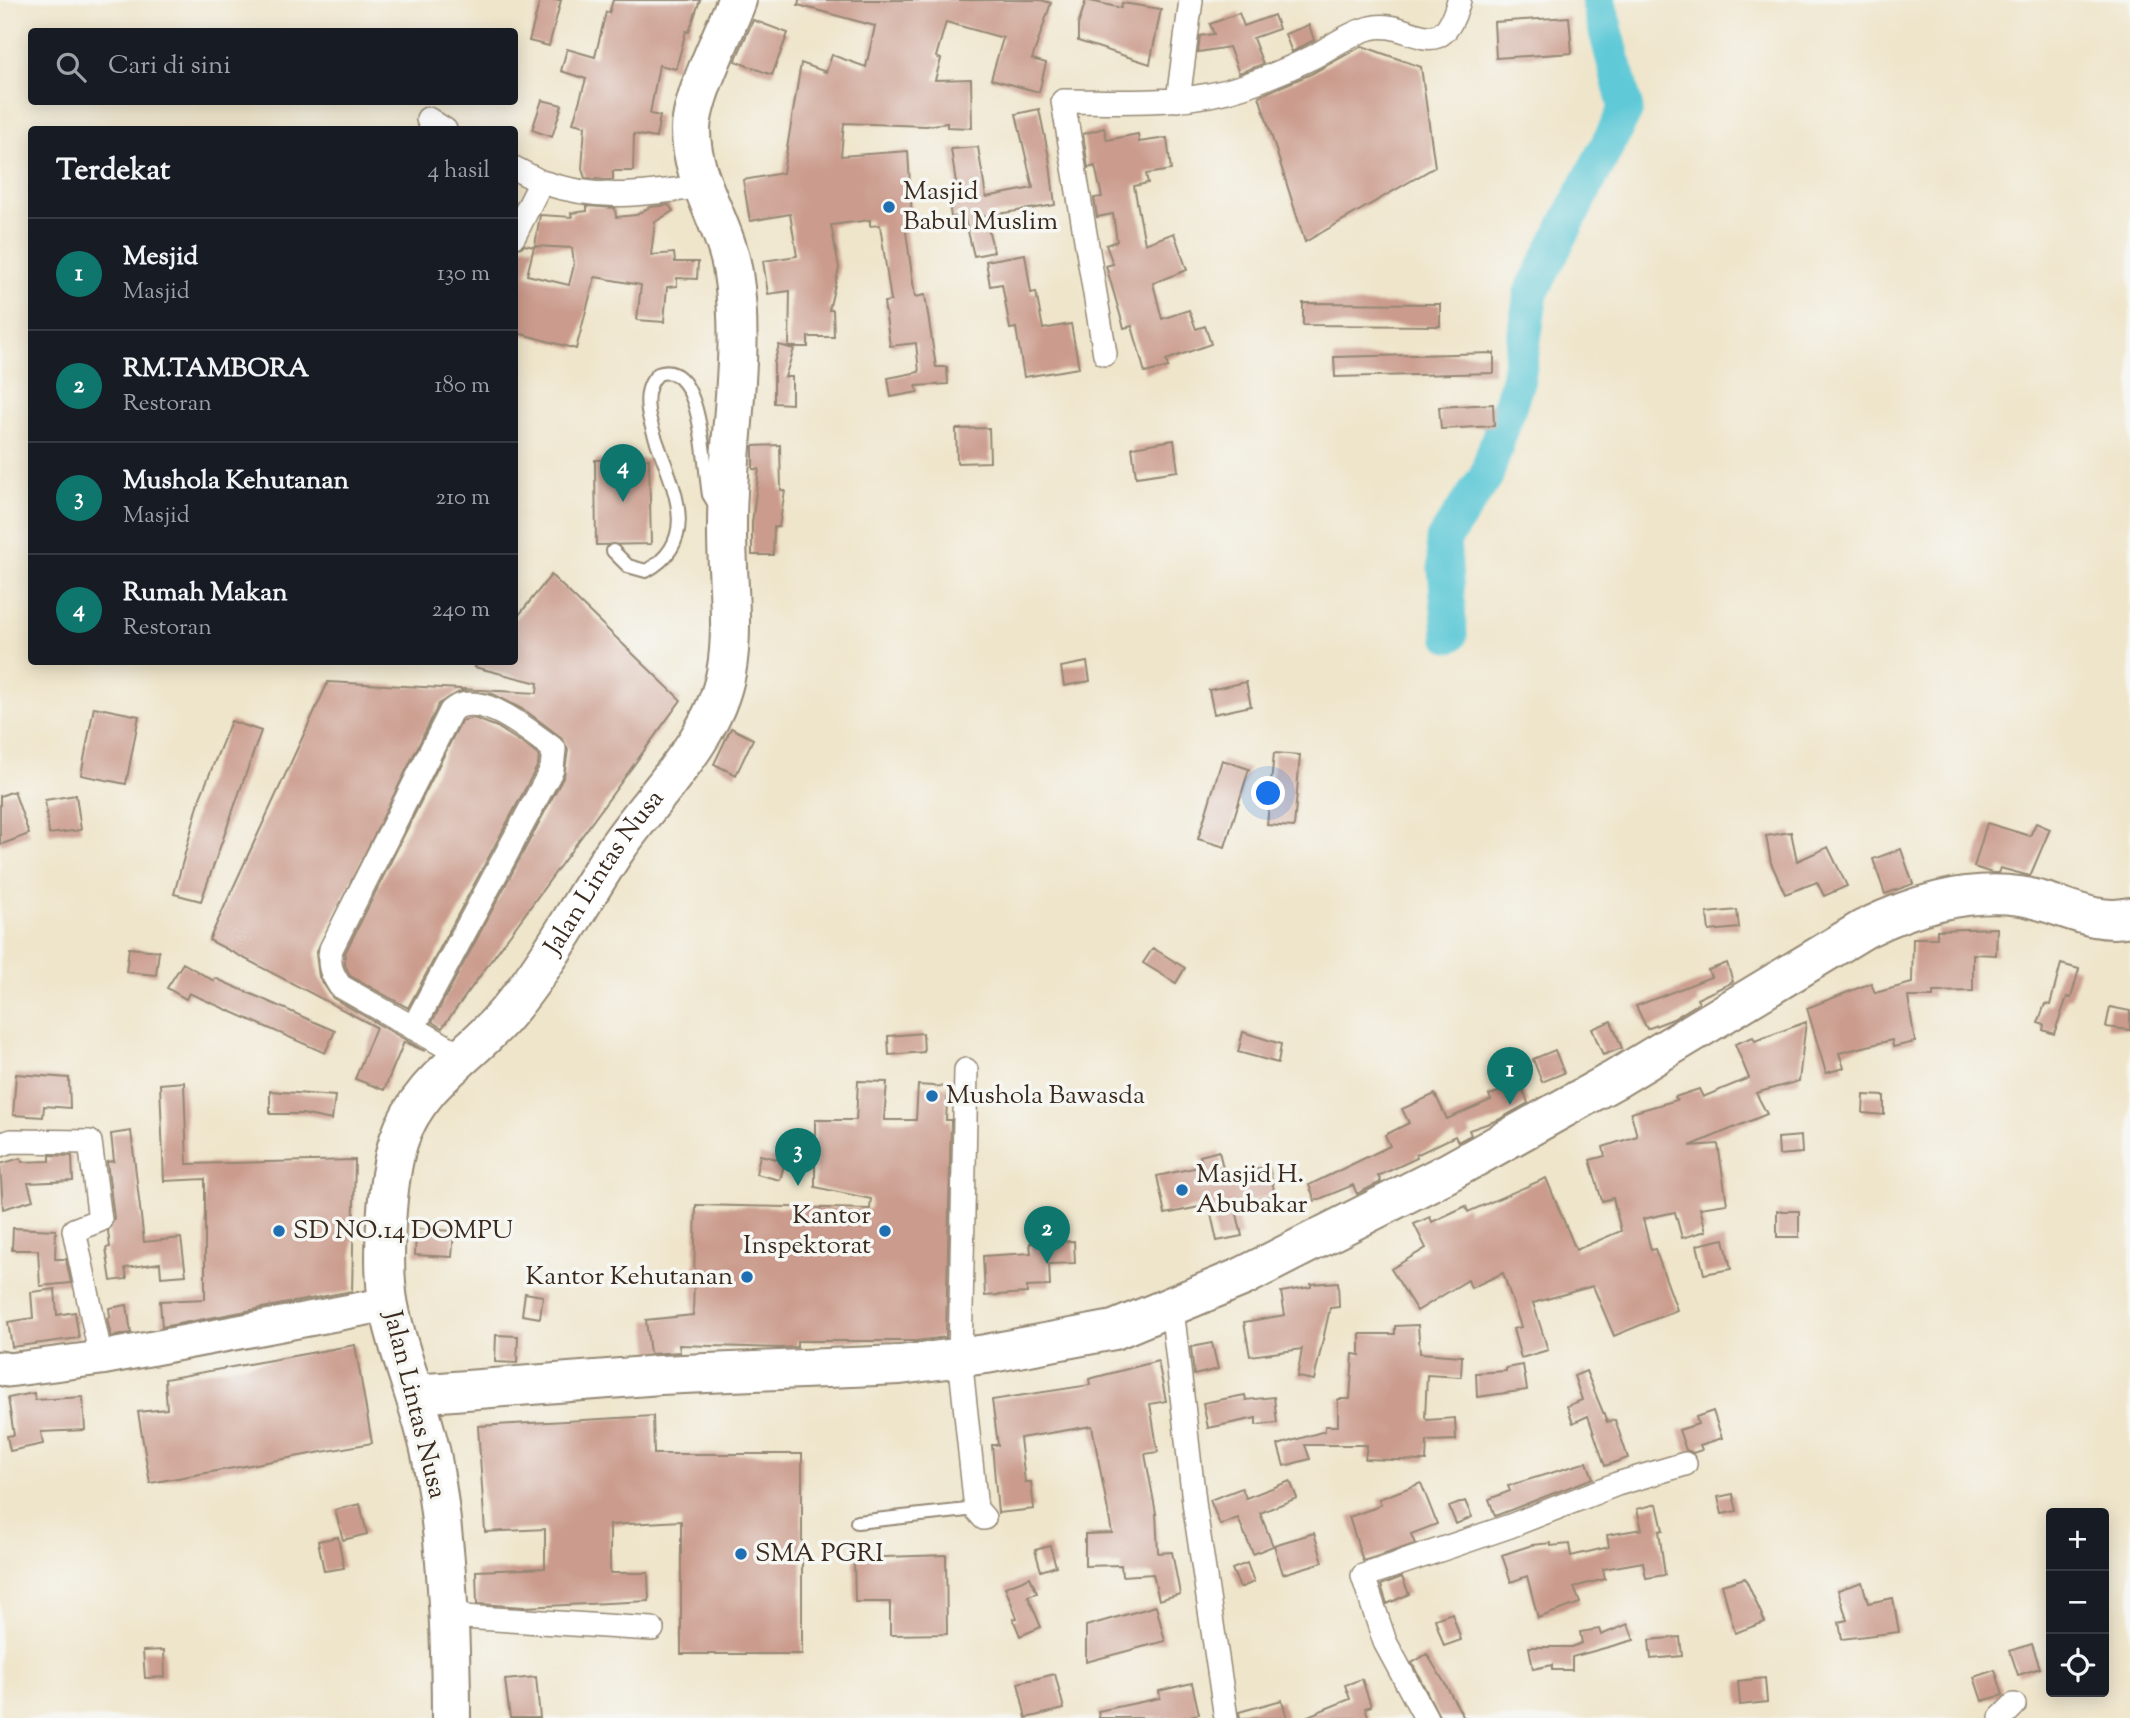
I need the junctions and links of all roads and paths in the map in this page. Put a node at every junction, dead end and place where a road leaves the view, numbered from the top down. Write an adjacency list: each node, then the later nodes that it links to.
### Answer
1 (737, 0): 7 (highway, Jalan Lintas Nusa)
2 (1191, 0): 4 (street)
3 (1459, 0): 4 (street)
4 (1178, 100): 9 (street)
5 (518, 170): 6 (street)
6 (541, 182): 7 (street); 8 (street)
7 (704, 186): 10 (highway, Jalan Lintas Nusa)
8 (518, 228)
9 (1105, 354)
10 (727, 523): 11 (lane); 14 (highway, Jalan Lintas Nusa)
11 (613, 551)
12 (2130, 917): 18 (highway)
13 (413, 1028): 13 (street); 14 (street)
14 (461, 1055): 17 (highway, Jalan Lintas Nusa)
15 (966, 1070): 19 (street)
16 (0, 1145): 20 (street)
17 (388, 1304): 20 (main road); 22 (highway, Jalan Lintas Nusa)
18 (1172, 1308): 19 (highway); 29 (street)
19 (960, 1357): 22 (highway); 24 (street)
20 (101, 1358): 21 (main road)
21 (0, 1368)
22 (415, 1394): 26 (highway, Jalan Lintas Nusa)
23 (1685, 1464): 30 (street)
24 (980, 1513): 25 (lane)
25 (857, 1522)
26 (447, 1616): 27 (street); 28 (highway, Jalan Lintas Nusa)
27 (652, 1629)
28 (451, 1718)
29 (1226, 1718)
30 (1426, 1718)

